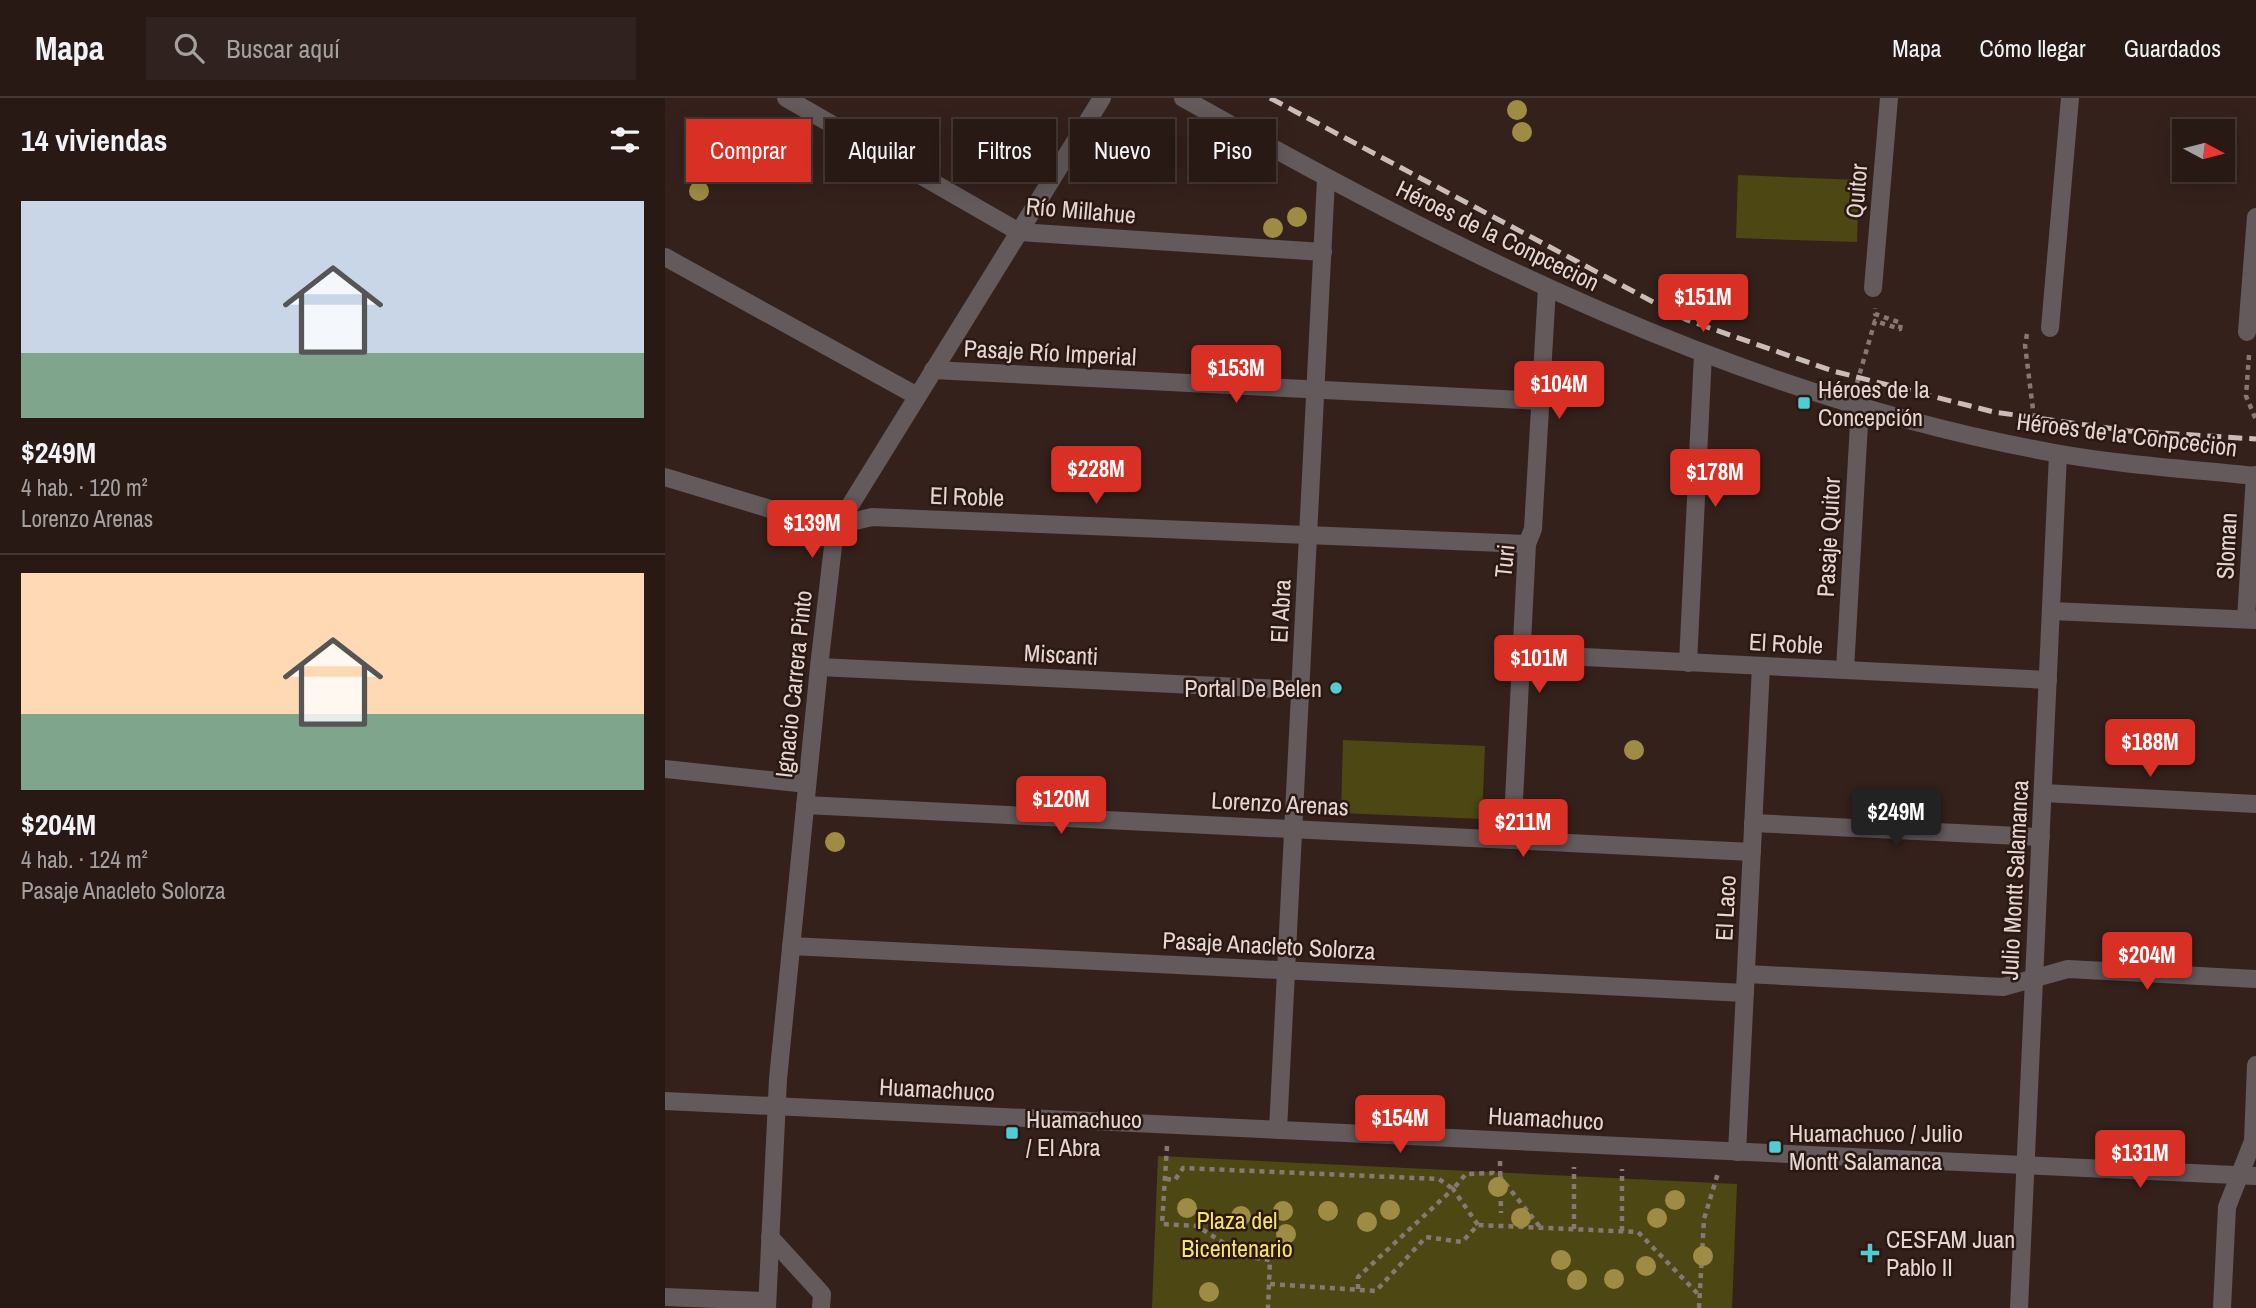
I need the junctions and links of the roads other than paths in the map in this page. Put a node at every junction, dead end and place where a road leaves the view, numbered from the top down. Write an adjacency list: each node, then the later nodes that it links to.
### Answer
1 (786, 98): 8 (street, Río Millahue)
2 (1102, 98): 8 (street, Ignacio Carrera Pinto)
3 (1183, 98): 6 (street, Héroes de la Conpcecion)
4 (1889, 98): 11 (street, Quitor)
5 (2070, 98): 13 (street)
6 (1326, 179): 9 (street, El Abra); 12 (street, Héroes de la Conpcecion)
7 (2256, 217): 14 (street)
8 (1019, 232): 9 (street, Río Millahue); 16 (street, Ignacio Carrera Pinto)
9 (1323, 252): 17 (street, El Abra)
10 (665, 257): 18 (street)
11 (1873, 285)
12 (1547, 288): 15 (street, Héroes de la Conpcecion); 19 (street, Turi)
13 (2051, 323)
14 (2247, 331)
15 (1703, 354): 20 (street, Héroes de la Conpcecion); 30 (street)
16 (933, 370): 17 (street, Pasaje Río Imperial); 18 (street, Ignacio Carrera Pinto)
17 (1315, 390): 19 (street, Pasaje Río Imperial); 25 (street, El Abra)
18 (918, 396): 24 (street, Ignacio Carrera Pinto)
19 (1541, 401): 26 (street, Turi)
20 (1855, 405): 21 (street, Héroes de la Conpcecion); 33 (street, Pasaje Quitor)
21 (2058, 454): 22 (street, Héroes de la Conpcecion); 27 (street, Julio Montt Salamanca)
22 (2255, 476): 28 (street, Sloman)
23 (665, 477): 24 (street, El Roble)
24 (838, 525): 25 (street, El Roble); 32 (street, Ignacio Carrera Pinto)
25 (1308, 534): 26 (street, El Roble); 35 (street, El Abra)
26 (1528, 544): 29 (street, Turi)
27 (2051, 611): 28 (street); 34 (street, Julio Montt Salamanca)
28 (2251, 619)
29 (1522, 654): 30 (street, El Roble); 44 (street, Turi)
30 (1688, 663): 31 (street, El Roble)
31 (1762, 666): 33 (street, El Roble); 41 (street, El Laco)
32 (819, 667): 35 (street, Miscanti); 37 (street, Ignacio Carrera Pinto)
33 (1845, 670): 34 (street, El Roble)
34 (2048, 680): 38 (street, Julio Montt Salamanca)
35 (1301, 690): 42 (street, El Abra)
36 (665, 769): 37 (street)
37 (807, 784): 40 (street, Ignacio Carrera Pinto)
38 (2043, 793): 39 (street); 43 (street, Julio Montt Salamanca)
39 (2256, 804)
40 (805, 805): 42 (street, Lorenzo Arenas); 46 (street, Ignacio Carrera Pinto)
41 (1753, 823): 43 (street); 45 (street, El Laco)
42 (1293, 828): 44 (street, Lorenzo Arenas); 47 (street, El Abra)
43 (2041, 837): 49 (street, Julio Montt Salamanca)
44 (1512, 839): 45 (street, Lorenzo Arenas)
45 (1752, 852): 48 (street, El Laco)
46 (791, 946): 47 (street, Pasaje Anacleto Solorza); 54 (street, Ignacio Carrera Pinto)
47 (1287, 970): 51 (street, Pasaje Anacleto Solorza); 55 (street, El Abra)
48 (1746, 974): 49 (street); 51 (street, El Laco)
49 (2034, 978): 50 (street); 57 (street, Julio Montt Salamanca)
50 (2256, 979)
51 (1745, 993): 56 (street, El Laco)
52 (2256, 1065): 58 (street)
53 (665, 1101): 54 (street, Huamachuco)
54 (776, 1106): 55 (street, Huamachuco); 59 (street, Ignacio Carrera Pinto)
55 (1278, 1130): 56 (street, Huamachuco)
56 (1737, 1152): 57 (street, Huamachuco)
57 (2026, 1166): 58 (street, Huamachuco); 63 (street, Julio Montt Salamanca)
58 (2248, 1176): 64 (street)
59 (770, 1237): 61 (street, Ignacio Carrera Pinto); 62 (street)
60 (665, 1297): 61 (street)
61 (767, 1304)
62 (821, 1308)
63 (2019, 1308)
64 (2222, 1308)

